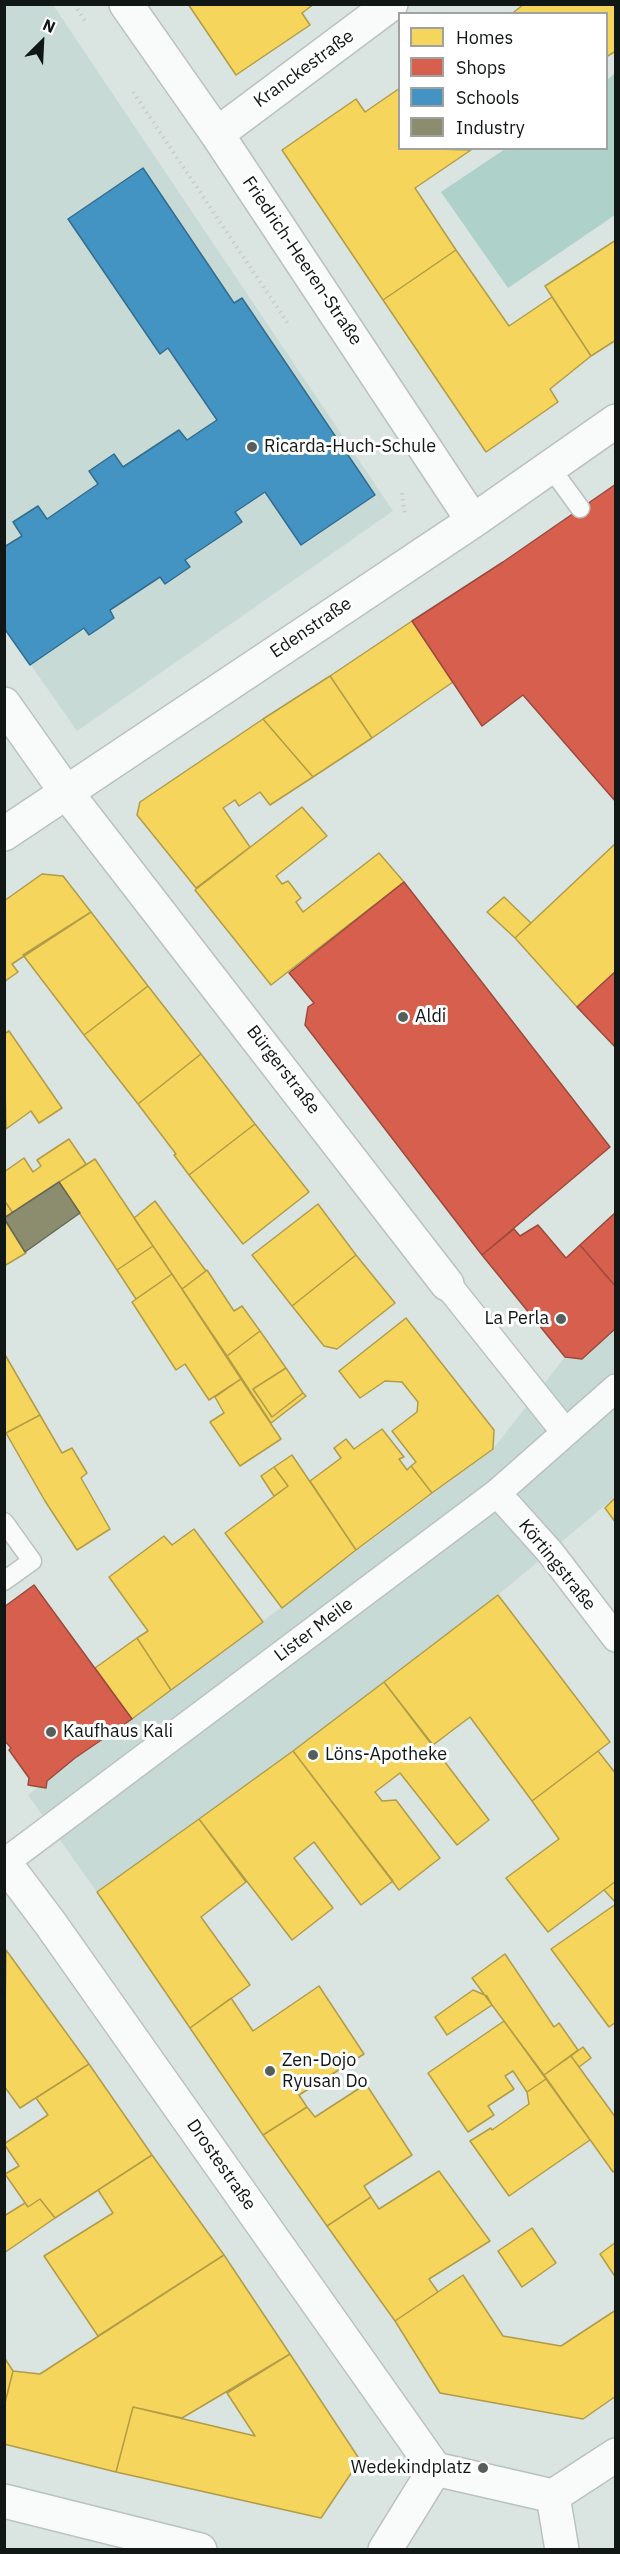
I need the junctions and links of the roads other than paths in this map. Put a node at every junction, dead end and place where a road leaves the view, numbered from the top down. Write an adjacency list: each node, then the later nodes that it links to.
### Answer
1 (126, 4): 3 (street, Friedrich-Heeren-Straße)
2 (391, 4): 3 (street, Kranckestraße)
3 (217, 134): 7 (street, Friedrich-Heeren-Straße)
4 (615, 420): 5 (street, Edenstraße)
5 (550, 467): 6 (lane); 7 (street, Edenstraße)
6 (580, 508)
7 (473, 520): 9 (street, Edenstraße)
8 (4, 704): 9 (street, Bürgerstraße)
9 (66, 792): 10 (street, Edenstraße); 11 (street, Bürgerstraße)
10 (4, 834)
11 (447, 1284): 13 (street, Bürgerstraße)
12 (615, 1388): 13 (street, Lister Meile)
13 (566, 1432): 14 (street, Lister Meile)
14 (497, 1493): 17 (street, Körtingstraße); 18 (street, Lister Meile)
15 (4, 1522): 16 (lane)
16 (4, 1581)
17 (615, 1638)
18 (5, 1863): 20 (street, Drostestraße)
19 (615, 2455): 21 (street)
20 (435, 2469): 21 (street); 24 (street)
21 (553, 2496): 25 (street)
22 (4, 2501): 23 (street)
23 (200, 2550)
24 (385, 2550)
25 (562, 2550)

